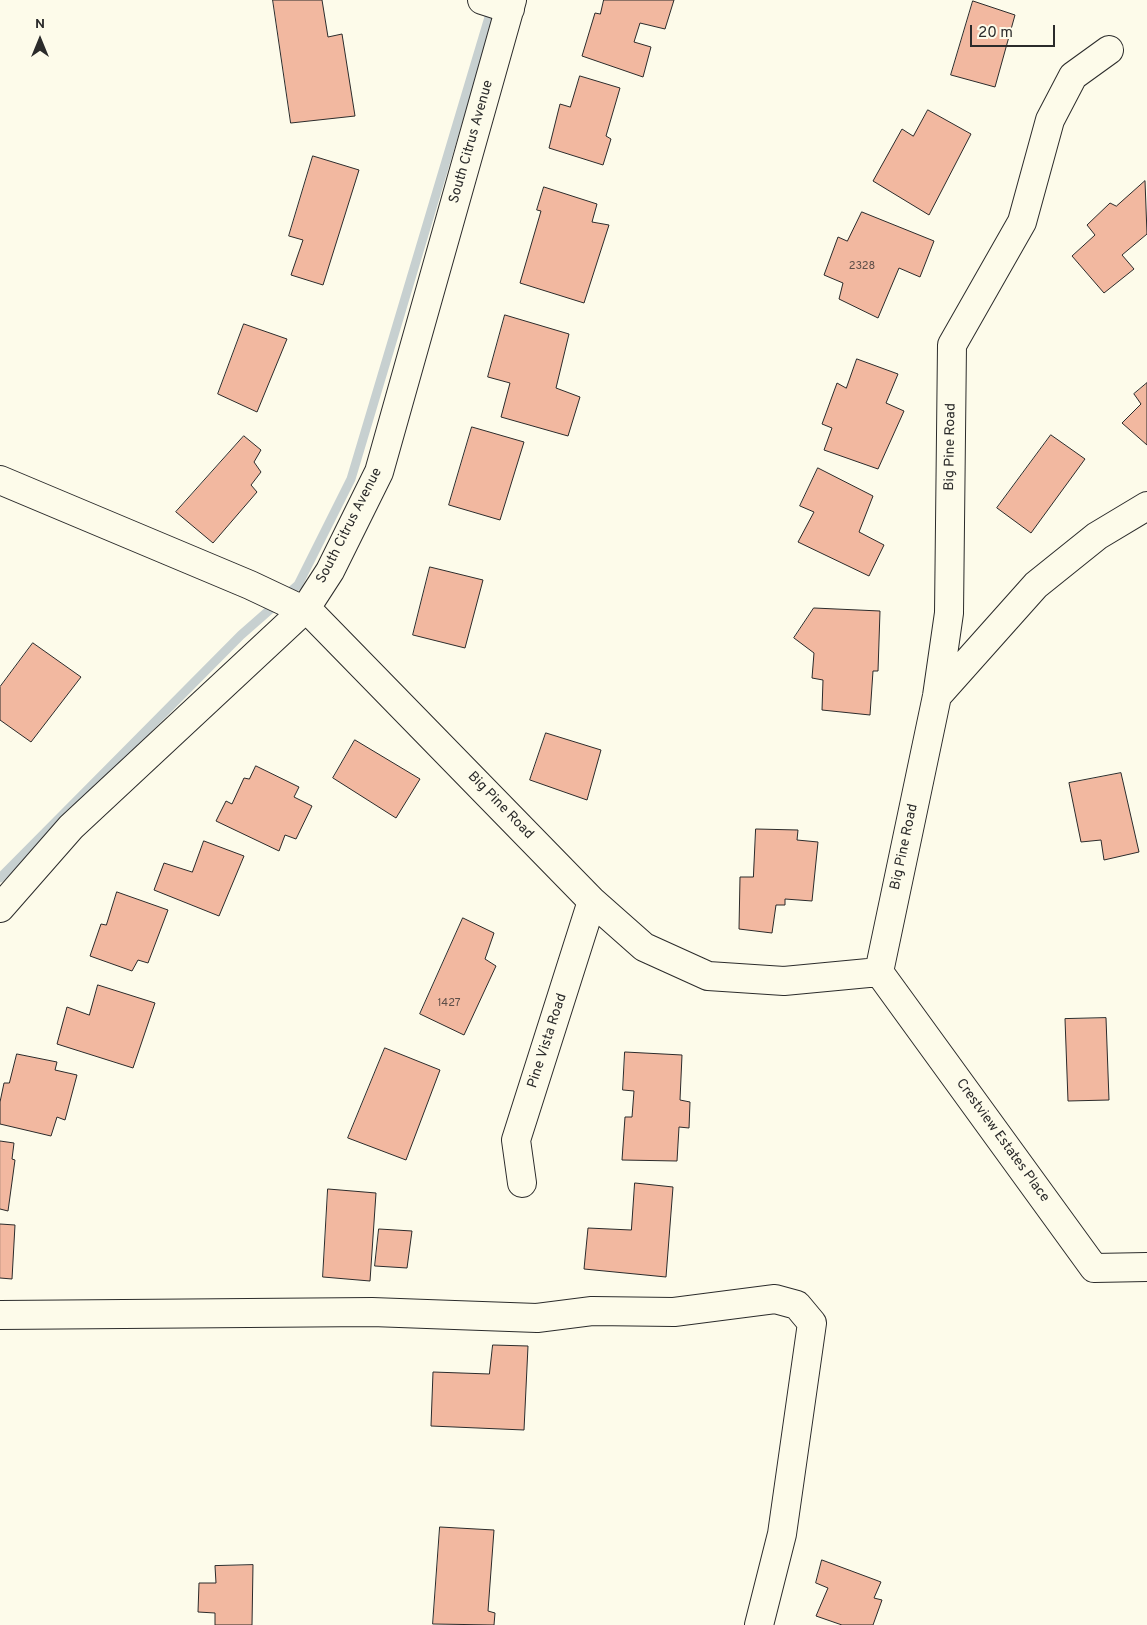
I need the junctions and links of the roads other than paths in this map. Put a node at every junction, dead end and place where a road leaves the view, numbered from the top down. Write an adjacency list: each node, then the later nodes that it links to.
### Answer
1 (482, 0): 2 (street)
2 (511, 4): 6 (street, South Citrus Avenue)
3 (1109, 50): 7 (street, Big Pine Road)
4 (0, 480): 6 (street)
5 (1147, 506): 7 (street)
6 (304, 609): 8 (street, Big Pine Road); 9 (street, South Citrus Avenue)
7 (937, 696): 10 (street, Big Pine Road)
8 (592, 901): 10 (street, Big Pine Road); 11 (street, Pine Vista Road)
9 (0, 907)
10 (879, 972): 12 (street, Crestview Estates Place)
11 (522, 1184)
12 (1147, 1267)
13 (0, 1315): 14 (street)
14 (759, 1625)

